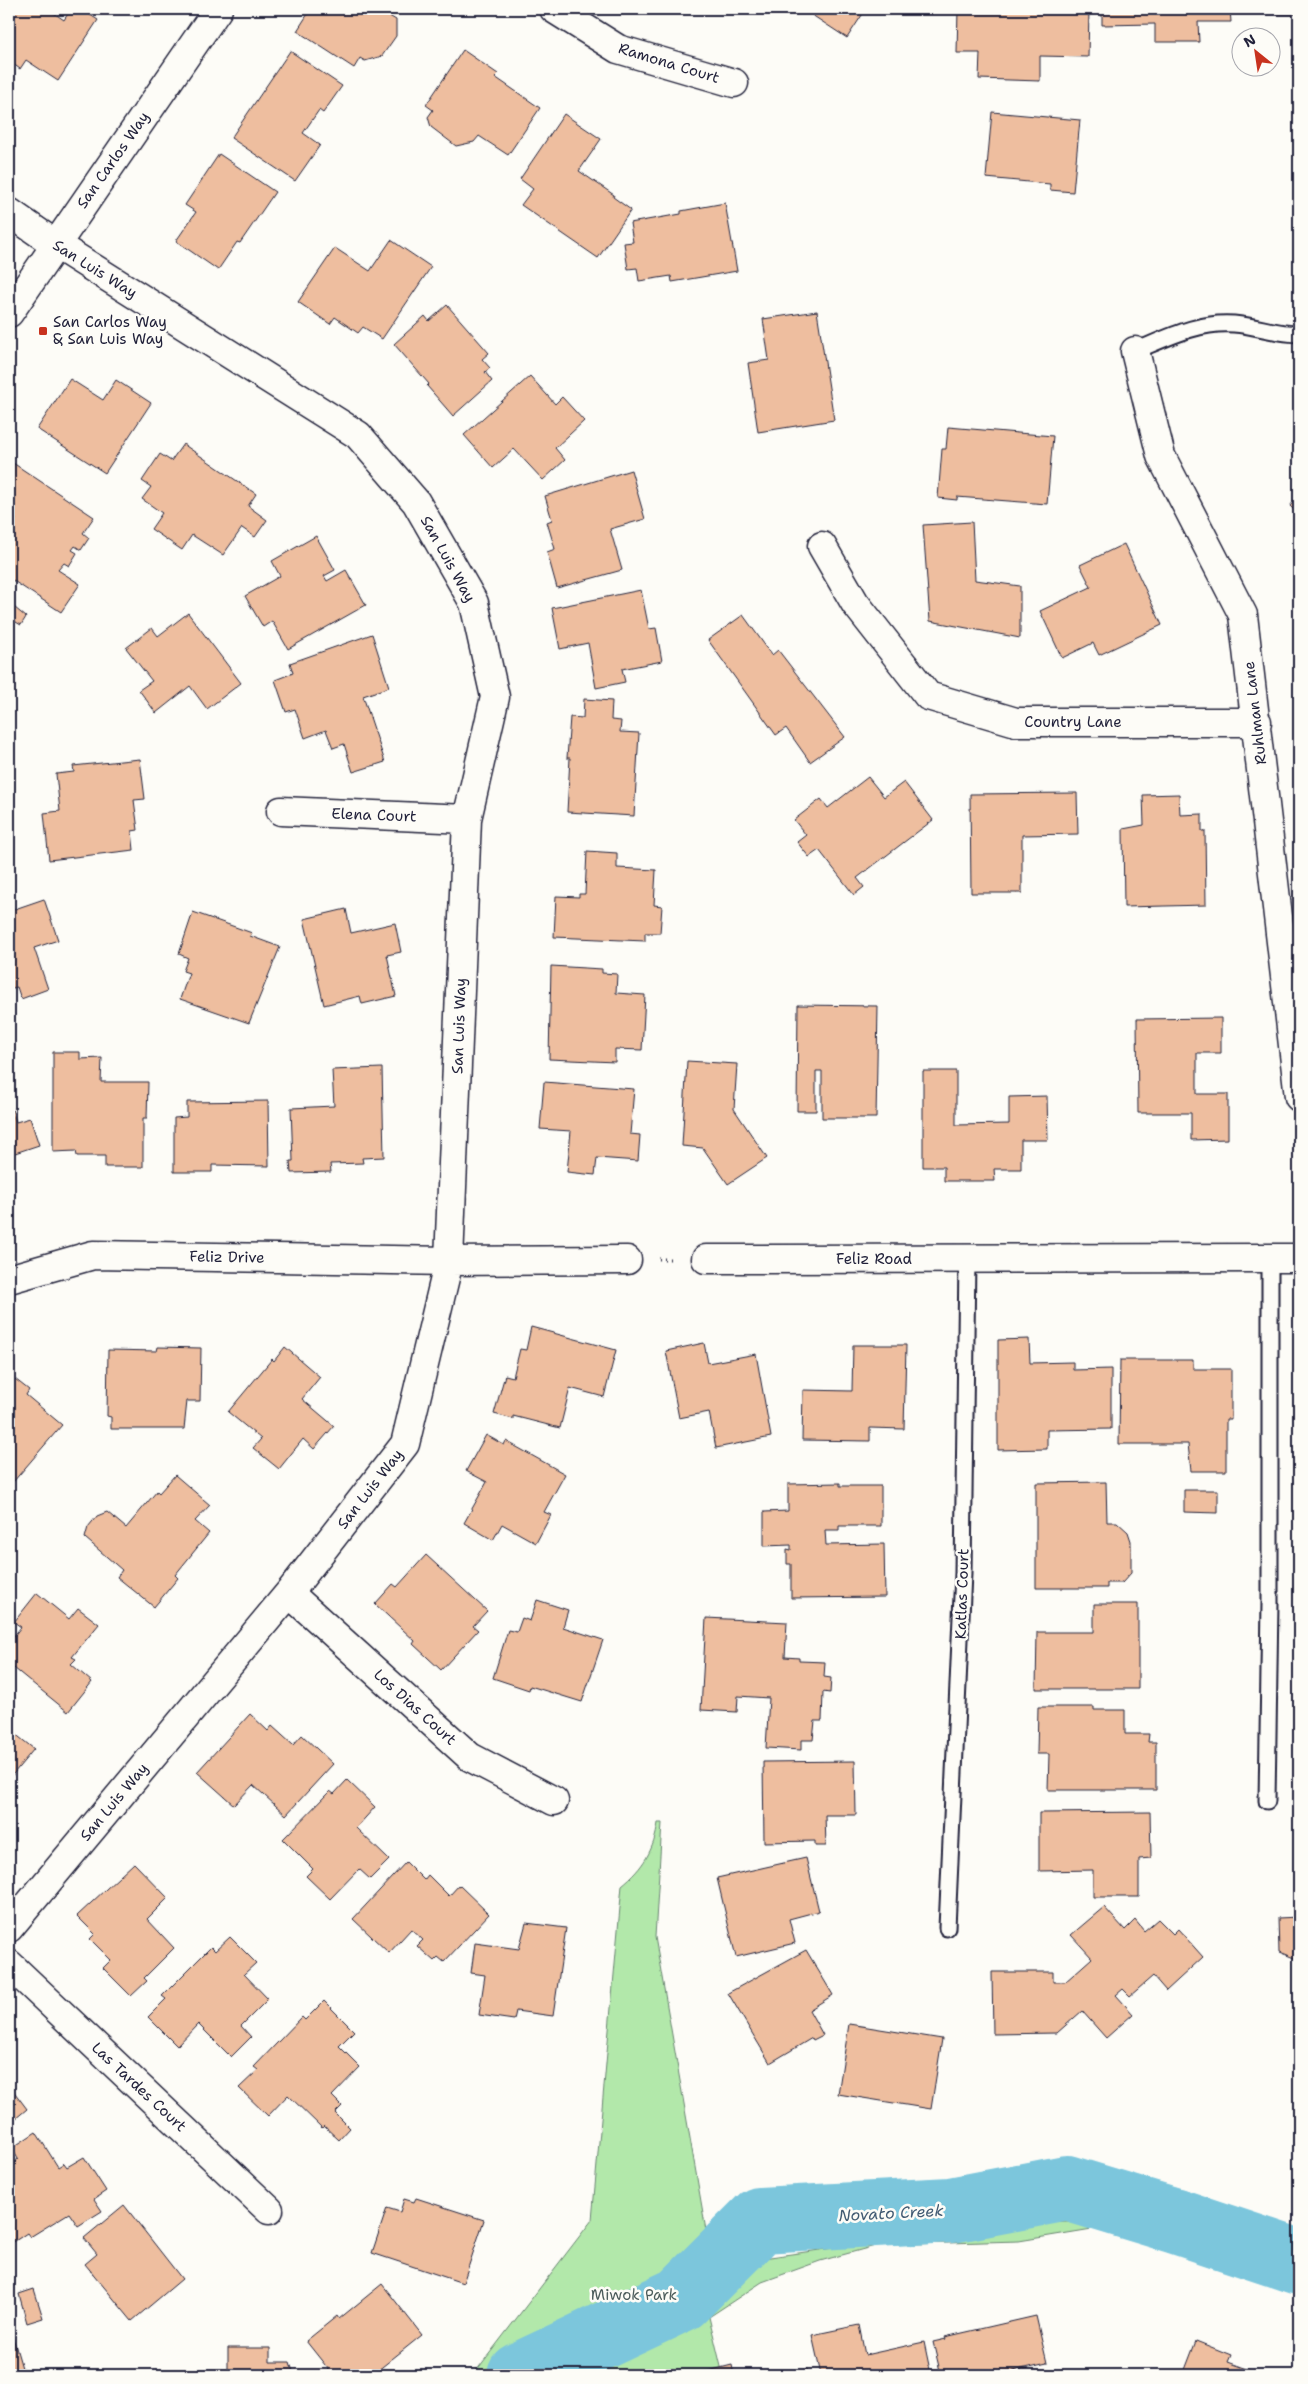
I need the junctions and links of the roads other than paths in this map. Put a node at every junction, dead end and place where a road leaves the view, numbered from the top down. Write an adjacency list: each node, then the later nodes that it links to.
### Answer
1 (218, 9): 5 (street, San Carlos Way)
2 (554, 9): 3 (street, Ramona Court)
3 (734, 83)
4 (9, 212): 5 (street, San Luis Way)
5 (55, 244): 6 (street, San Carlos Way); 12 (street, San Luis Way)
6 (9, 313)
7 (1299, 334): 8 (lane)
8 (1135, 351): 10 (street, Ruhlman Lane)
9 (822, 546): 10 (street, Country Lane)
10 (1257, 722): 13 (street, Ruhlman Lane)
11 (281, 811): 12 (street, Elena Court)
12 (467, 819): 19 (street, San Luis Way)
13 (1299, 1097)
14 (1270, 1257): 15 (street, Feliz Road); 17 (street, Feliz Road); 23 (lane)
15 (1299, 1258)
16 (706, 1259): 17 (street, Feliz Road)
17 (967, 1259): 25 (lane, Katlas Court)
18 (627, 1260): 19 (street)
19 (449, 1261): 20 (street, Feliz Drive); 21 (street, San Luis Way)
20 (9, 1279)
21 (289, 1593): 22 (street, Los Dias Court); 24 (street, San Luis Way)
22 (554, 1801)
23 (1267, 1801)
24 (9, 1928)
25 (947, 1928)
26 (9, 1964): 27 (street, Las Tardes Court)
27 (269, 2210)

